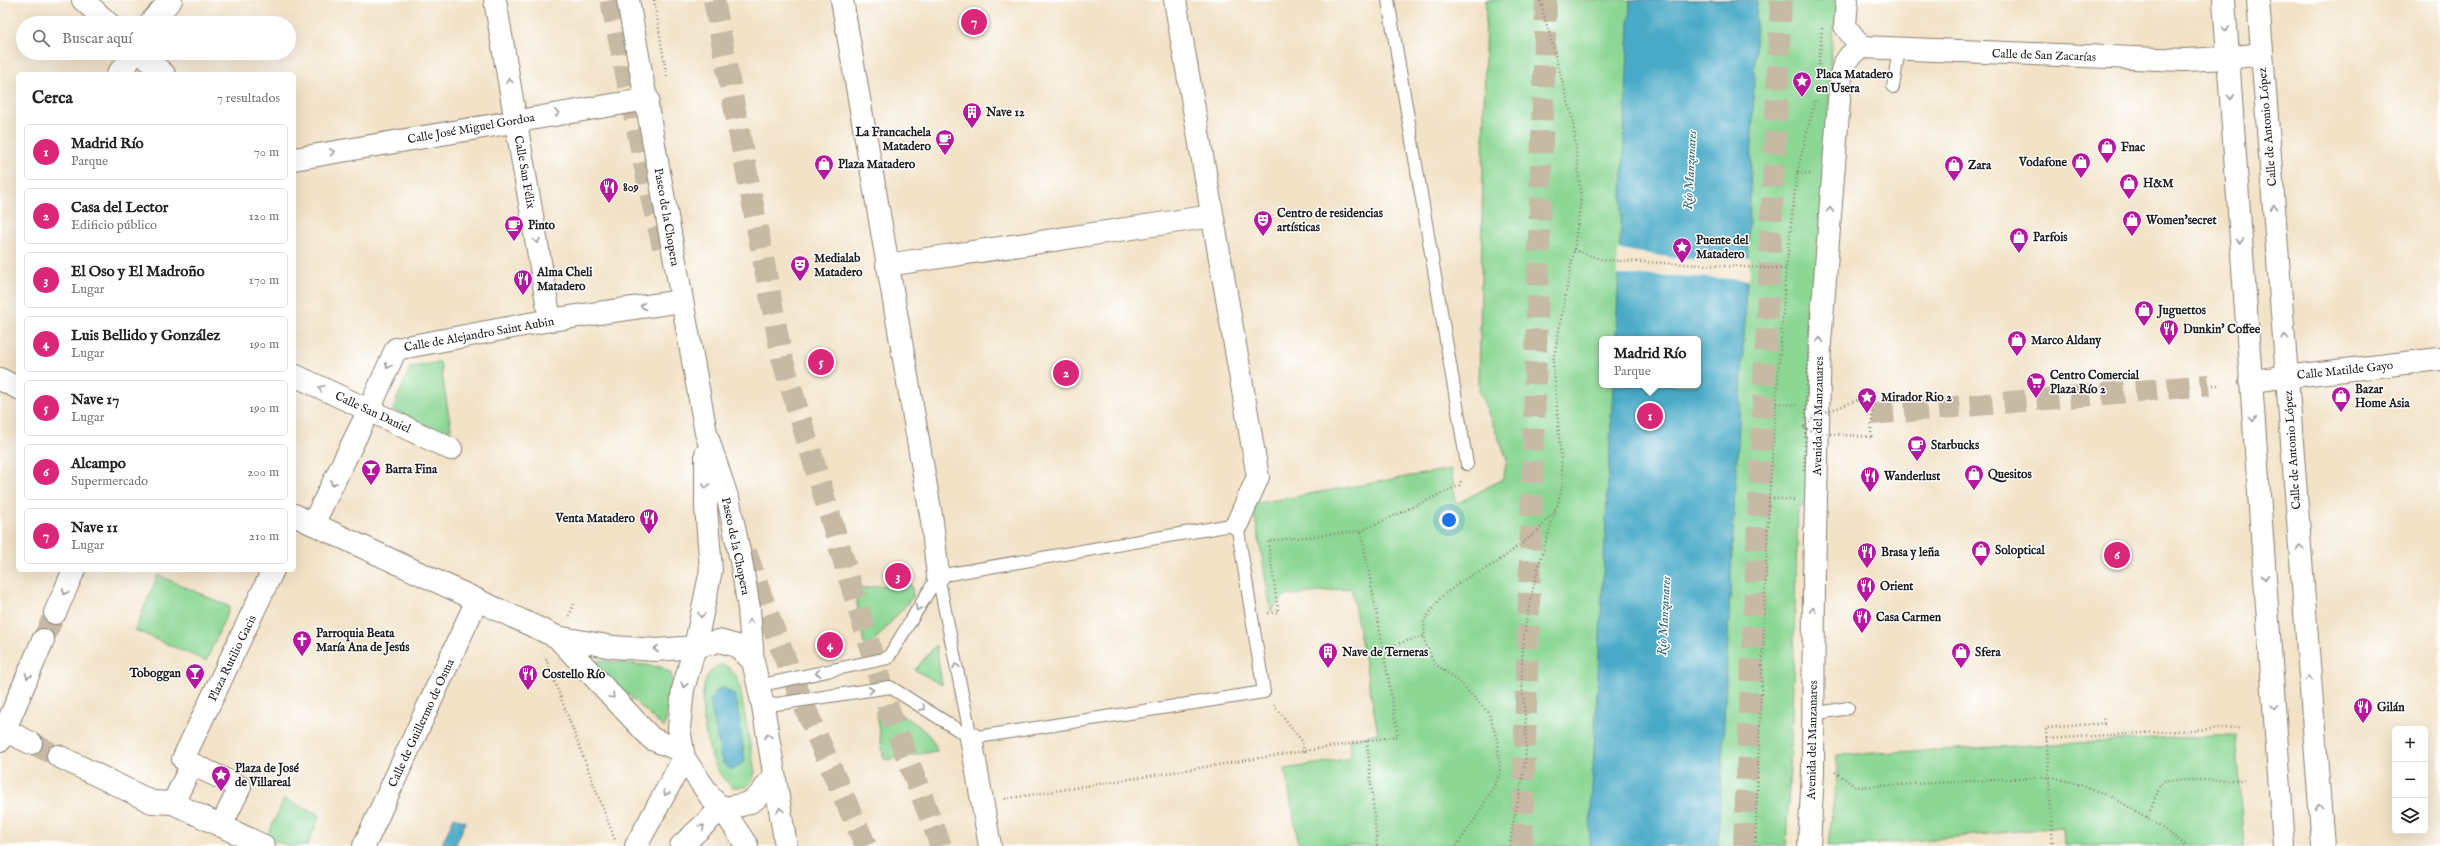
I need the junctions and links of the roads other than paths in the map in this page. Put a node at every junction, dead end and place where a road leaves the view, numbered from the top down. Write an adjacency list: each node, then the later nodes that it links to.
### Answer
1 (84, 0): 11 (street)
2 (171, 0): 12 (street)
3 (495, 0): 21 (street, Calle San Félix, one-way to 3)
4 (628, 0): 20 (street, Paseo de la Chopera)
5 (842, 0): 24 (street)
6 (1175, 0): 23 (street)
7 (1388, 0): 36 (lane)
8 (1847, 0): 13 (street)
9 (2224, 0): 16 (street, one-way to 16)
10 (2258, 0): 15 (street, Calle de Antonio López)
11 (101, 16)
12 (156, 16)
13 (1867, 47): 14 (street, Calle de San Zacarías); 50 (street, Avenida del Manzanares, one-way to 13)
14 (1898, 49): 16 (street, Calle de San Zacarías); 19 (lane)
15 (2261, 54): 16 (street, Calle de Antonio López); 29 (street, Calle de Antonio López, one-way to 15)
16 (2228, 58): 31 (street, one-way to 31)
17 (129, 64): 18 (street)
18 (157, 72)
19 (1893, 87)
20 (648, 99): 21 (street, Calle José Miguel Gordoa, one-way to 20); 25 (street, Paseo de la Chopera)
21 (516, 120): 22 (street, Calle José Miguel Gordoa, one-way to 21); 26 (street, Calle San Félix, one-way to 26)
22 (296, 159)
23 (1212, 216): 24 (street); 38 (street)
24 (887, 265): 41 (street)
25 (682, 301): 26 (street, Calle de Alejandro Saint Aubin, one-way to 26); 34 (street, Paseo de la Chopera)
26 (550, 320): 33 (street, Calle de Alejandro Saint Aubin, one-way to 33)
27 (2440, 360): 29 (street, Calle Matilde Gayo)
28 (296, 376): 33 (street, Calle San Daniel, one-way to 28)
29 (2287, 376): 31 (street, Calle Matilde Gayo); 70 (street, Calle de Antonio López, one-way to 29)
30 (0, 379): 32 (street)
31 (2250, 381): 69 (street, one-way to 69)
32 (16, 387)
33 (369, 410): 35 (street, Calle San Daniel); 37 (street, Calle de Alejandro Saint Aubin, one-way to 37)
34 (706, 433): 46 (street, Paseo de la Chopera, one-way to 46); 47 (street, Paseo de la Chopera, one-way to 34)
35 (451, 449)
36 (1467, 464)
37 (303, 519): 42 (street)
38 (1236, 524): 41 (lane); 52 (lane)
39 (73, 572): 43 (street, one-way to 43)
40 (273, 572): 55 (street, Plaza Rutilio Gacis)
41 (938, 576): 48 (lane, one-way to 48); 52 (lane, one-way to 41)
42 (477, 600): 44 (street); 62 (street, Calle de Guillermo de Osma)
43 (55, 613)
44 (557, 637): 46 (street, one-way to 44); 54 (street, one-way to 54)
45 (43, 640): 51 (street, one-way to 51)
46 (695, 647): 47 (street); 54 (street, Paseo de la Chopera, one-way to 54)
47 (753, 661): 48 (street, Paseo de la Chopera)
48 (761, 696): 52 (lane, one-way to 52); 57 (street, Paseo de la Chopera, one-way to 48)
49 (1848, 708): 50 (lane)
50 (1813, 714): 68 (street, Avenida del Manzanares)
51 (2, 733): 53 (street)
52 (971, 738): 67 (street)
53 (31, 743)
54 (683, 754): 59 (street); 63 (street, one-way to 63)
55 (191, 755): 58 (street); 60 (street)
56 (58, 756): 58 (street)
57 (774, 775): 59 (street); 66 (street, one-way to 57)
58 (163, 802): 60 (street)
59 (722, 808): 64 (street, one-way to 59); 65 (street)
60 (221, 826): 61 (street)
61 (263, 846)
62 (364, 846)
63 (636, 846)
64 (681, 846)
65 (747, 846)
66 (786, 846)
67 (990, 846)
68 (1809, 846)
69 (2284, 846)
70 (2323, 846)

